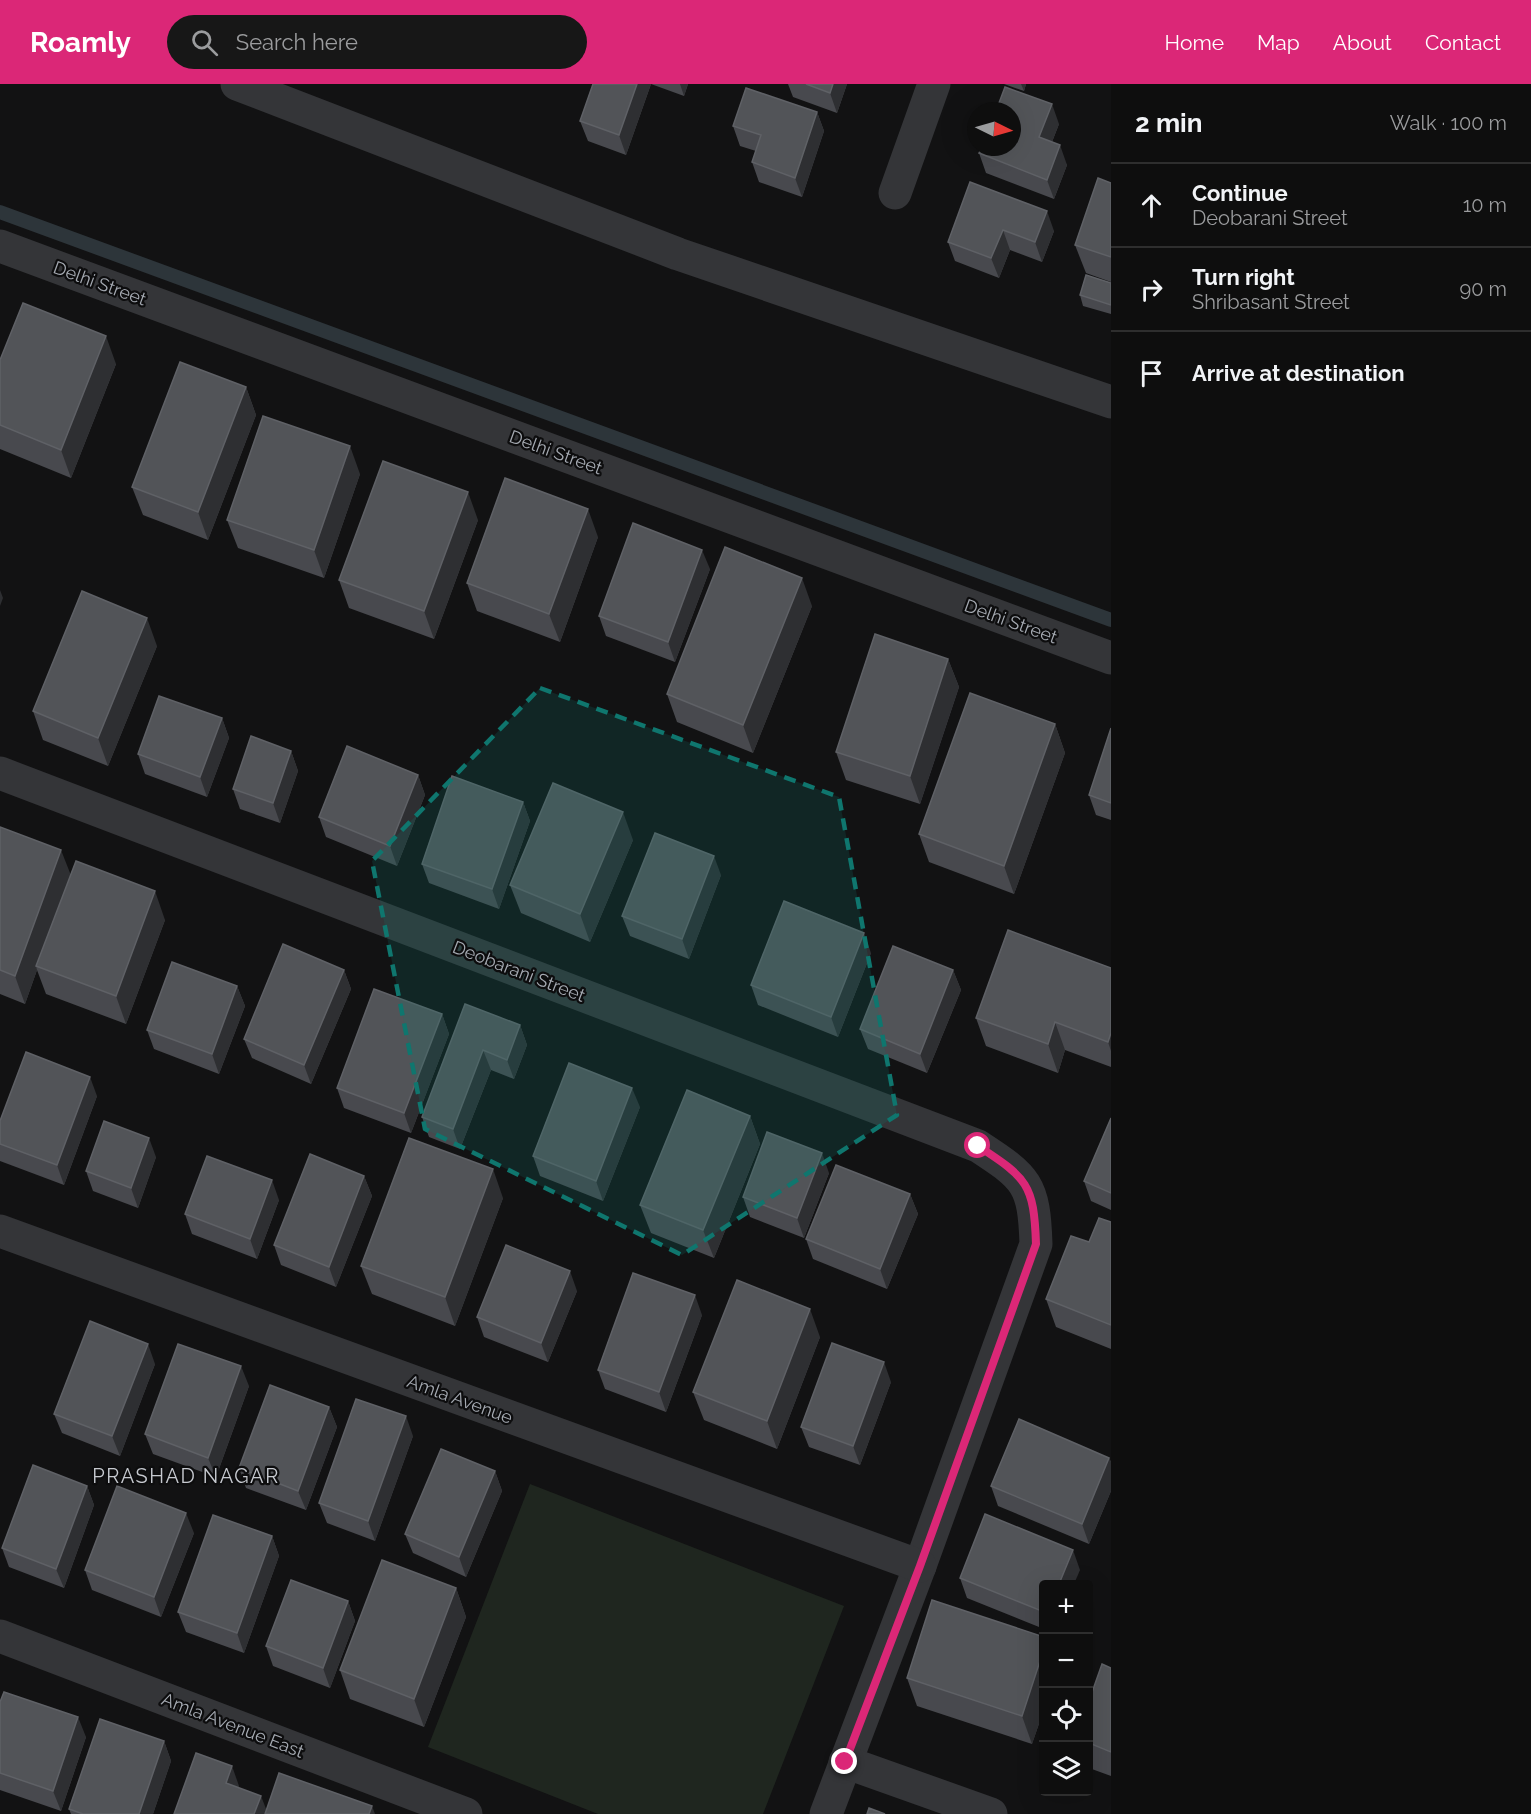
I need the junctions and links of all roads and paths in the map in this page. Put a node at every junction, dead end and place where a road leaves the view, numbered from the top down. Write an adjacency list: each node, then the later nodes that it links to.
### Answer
1 (237, 84): 5 (street)
2 (934, 84): 3 (street)
3 (895, 193)
4 (0, 246): 6 (street, Delhi Street)
5 (1111, 402)
6 (1111, 658)
7 (0, 773): 9 (street, Deobarani Street)
8 (0, 1231): 9 (street, Amla Avenue)
9 (920, 1566): 11 (street)
10 (0, 1636): 12 (street, Amla Avenue East)
11 (845, 1762): 13 (street); 14 (street)
12 (466, 1814)
13 (826, 1814)
14 (991, 1814)

